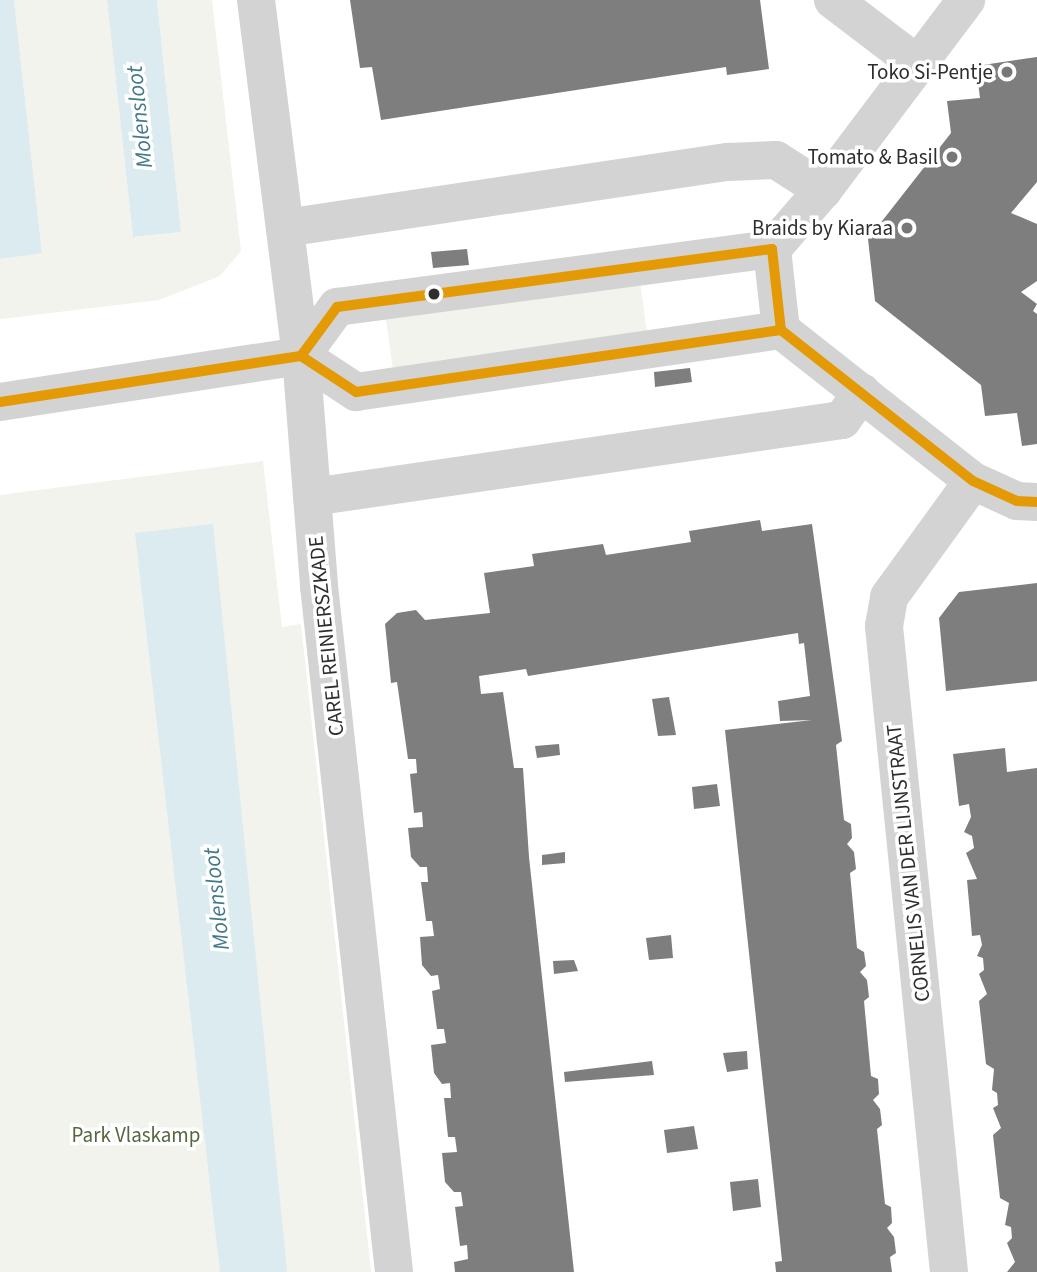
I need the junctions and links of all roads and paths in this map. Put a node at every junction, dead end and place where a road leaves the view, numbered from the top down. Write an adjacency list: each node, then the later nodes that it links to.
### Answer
1 (256, 0): 6 (street, CAREL REINIERSZKADE)
2 (833, 0): 4 (street)
3 (966, 0): 4 (street)
4 (917, 64): 5 (street)
5 (823, 190): 6 (street); 7 (street)
6 (285, 228): 9 (street, CAREL REINIERSZKADE)
7 (772, 249): 8 (street); 9 (street)
8 (781, 330): 9 (street); 10 (street)
9 (301, 356): 11 (street); 13 (street, CAREL REINIERSZKADE)
10 (862, 392): 12 (street); 13 (street)
11 (0, 402)
12 (973, 481): 14 (street); 16 (street, CORNELIS VAN DER LIJNSTRAAT)
13 (312, 497): 15 (street, CAREL REINIERSZKADE)
14 (1037, 502)
15 (394, 1272)
16 (949, 1272)

